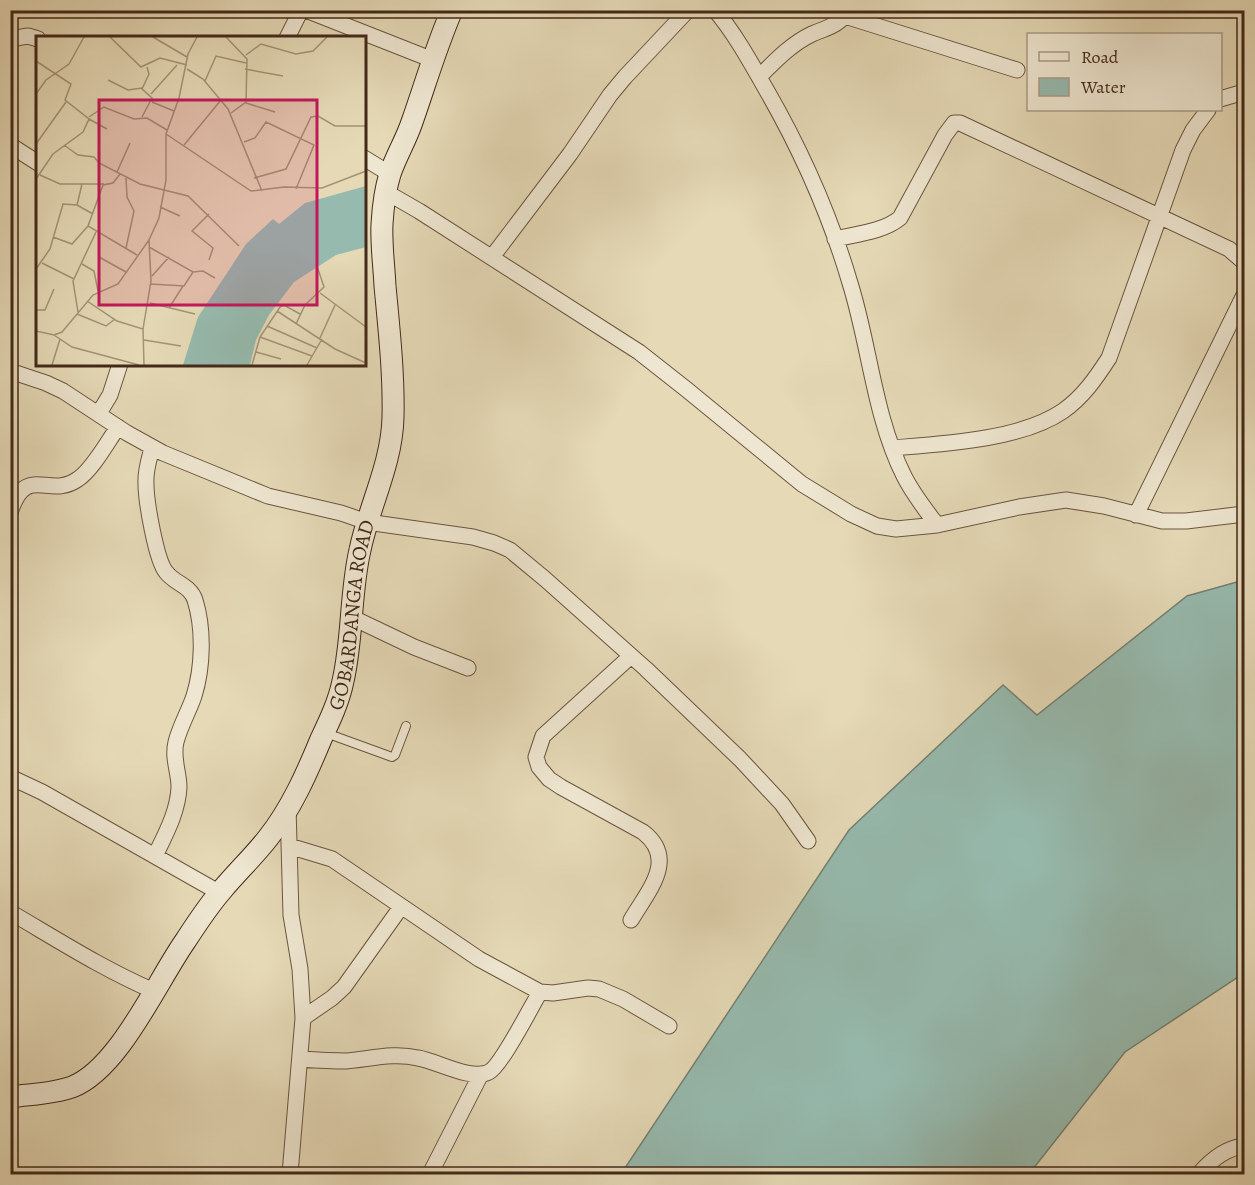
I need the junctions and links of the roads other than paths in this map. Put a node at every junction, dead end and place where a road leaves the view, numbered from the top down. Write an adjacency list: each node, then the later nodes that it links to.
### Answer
1 (304, 10): 6 (street); 9 (street)
2 (452, 10): 9 (main road, GOBARDANGA ROAD)
3 (688, 10): 21 (street)
4 (715, 10): 11 (street)
5 (846, 13): 10 (street); 11 (street)
6 (288, 36)
7 (36, 38): 8 (street)
8 (10, 39)
9 (433, 60): 18 (main road, GOBARDANGA ROAD)
10 (1017, 70)
11 (759, 76): 20 (street)
12 (1245, 92): 13 (street)
13 (1222, 99)
14 (1207, 111): 19 (street)
15 (10, 145): 17 (street)
16 (366, 160): 18 (street)
17 (36, 162)
18 (388, 183): 21 (street); 35 (main road, GOBARDANGA ROAD)
19 (1158, 216): 20 (street); 22 (street); 29 (street)
20 (835, 239): 29 (street)
21 (492, 257): 36 (street)
22 (1245, 262)
23 (1245, 295): 34 (street)
24 (119, 366): 26 (street)
25 (10, 371): 26 (street)
26 (99, 413): 27 (street)
27 (118, 427): 28 (street); 31 (street)
28 (152, 448): 35 (street); 46 (street)
29 (892, 448): 36 (street)
30 (10, 483): 31 (street)
31 (29, 485): 32 (street)
32 (10, 513)
33 (1245, 514): 34 (street)
34 (1136, 515): 36 (street)
35 (367, 522): 37 (main road, GOBARDANGA ROAD); 38 (street)
36 (938, 525)
37 (351, 617): 39 (street); 41 (main road, GOBARDANGA ROAD)
38 (631, 656): 44 (street); 50 (street)
39 (468, 668)
40 (406, 726): 41 (lane)
41 (324, 733): 43 (main road, GOBARDANGA ROAD)
42 (10, 777): 46 (street)
43 (288, 807): 45 (street); 47 (main road, GOBARDANGA ROAD)
44 (808, 841)
45 (289, 846): 48 (street); 53 (street)
46 (155, 856): 47 (street)
47 (220, 893): 51 (main road, GOBARDANGA ROAD)
48 (401, 907): 52 (street); 53 (street)
49 (10, 912): 51 (street)
50 (631, 920)
51 (154, 991): 57 (main road, GOBARDANGA ROAD)
52 (540, 992): 54 (street); 56 (street)
53 (303, 1018): 55 (street)
54 (669, 1026)
55 (300, 1059): 56 (street); 59 (street)
56 (481, 1074): 61 (street)
57 (10, 1097)
58 (1245, 1146): 62 (street)
59 (290, 1174): 60 (street)
60 (295, 1174)
61 (430, 1174)
62 (1199, 1174)

